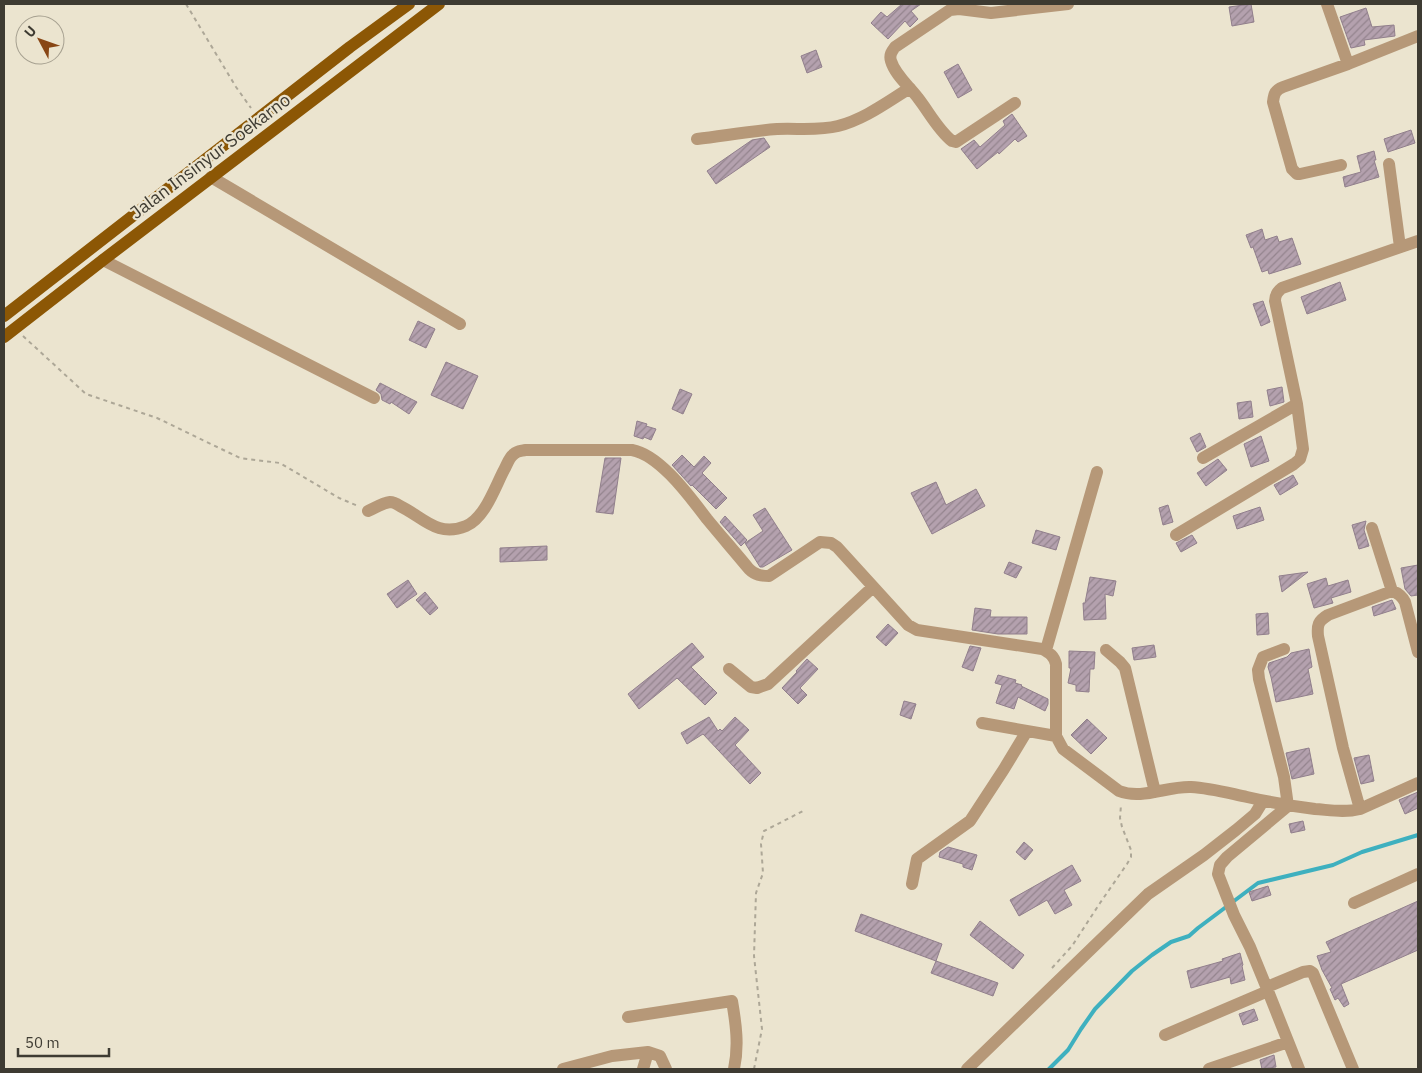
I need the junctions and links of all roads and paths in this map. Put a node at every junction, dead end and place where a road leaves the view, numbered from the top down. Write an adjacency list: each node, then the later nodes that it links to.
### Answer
1 (186, 4): 12 (path)
2 (409, 4): 6 (main road, Jalan Insinyur Soekarno)
3 (439, 4): 8 (main road, Jalan Insinyur Soekarno)
4 (1068, 4): 10 (street)
5 (1327, 4): 9 (street)
6 (384, 22): 8 (main road); 12 (main road, Jalan Insinyur Soekarno)
7 (1418, 36): 9 (street)
8 (393, 39): 16 (main road, Jalan Insinyur Soekarno)
9 (1348, 64): 15 (street)
10 (910, 88): 11 (street); 13 (street)
11 (1015, 103)
12 (258, 118): 20 (main road, Jalan Insinyur Soekarno)
13 (697, 139)
14 (1389, 164): 18 (street)
15 (1341, 165)
16 (211, 177): 19 (main road, Jalan Insinyur Soekarno); 21 (street)
17 (1418, 241): 18 (street)
18 (1400, 248): 24 (street)
19 (102, 260): 22 (main road, Jalan Insinyur Soekarno); 23 (street)
20 (4, 316)
21 (460, 324)
22 (9, 332): 27 (path)
23 (374, 398)
24 (1298, 404): 25 (street); 29 (street)
25 (1203, 458)
26 (1097, 472): 33 (street)
27 (368, 511): 30 (street)
28 (1372, 528): 31 (street)
29 (1176, 535)
30 (874, 587): 33 (street); 36 (street)
31 (1392, 591): 35 (street); 45 (street)
32 (1284, 649): 44 (street)
33 (1046, 650): 39 (street)
34 (1106, 650): 41 (street)
35 (1418, 652)
36 (729, 669)
37 (982, 723): 38 (street)
38 (1027, 731): 39 (street); 48 (street)
39 (1056, 736): 42 (street)
40 (1418, 783): 45 (street)
41 (1155, 792): 42 (street); 43 (street)
42 (1126, 794): 50 (path)
43 (1263, 801): 44 (street); 61 (street)
44 (1288, 806): 45 (street); 51 (street)
45 (1360, 809)
46 (803, 811): 60 (path)
47 (1418, 874): 49 (street)
48 (912, 884)
49 (1354, 903)
50 (1053, 968)
51 (1267, 990): 53 (street); 54 (street); 64 (street)
52 (628, 1017): 59 (street)
53 (1165, 1035)
54 (1288, 1042): 62 (street); 63 (street)
55 (648, 1052): 56 (street); 57 (street); 58 (street)
56 (563, 1069)
57 (643, 1069)
58 (666, 1069)
59 (734, 1069)
60 (754, 1069)
61 (967, 1069)
62 (1209, 1069)
63 (1299, 1069)
64 (1353, 1069)

